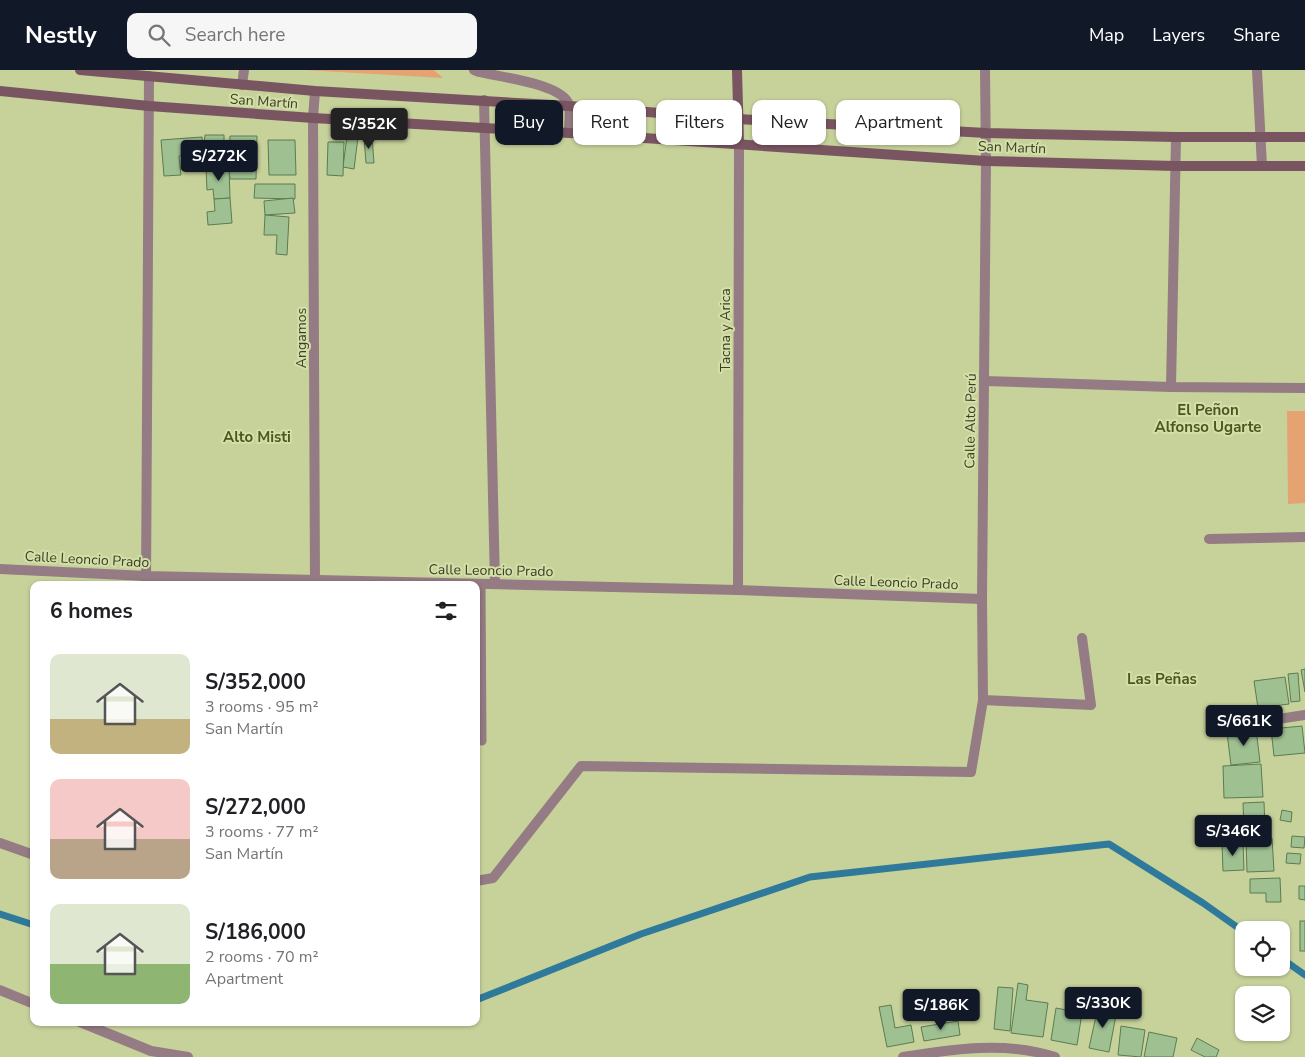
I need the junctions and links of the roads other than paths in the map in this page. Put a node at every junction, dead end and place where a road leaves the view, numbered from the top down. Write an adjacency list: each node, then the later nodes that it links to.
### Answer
1 (80, 70): 7 (street, San Martín)
2 (244, 70): 8 (street)
3 (474, 70): 14 (street)
4 (738, 70): 12 (street, Tacna y Arica)
5 (985, 70): 20 (street, Calle Alto Perú)
6 (1257, 70): 21 (street)
7 (149, 76): 8 (street, San Martín); 13 (street)
8 (242, 85): 10 (street, San Martín)
9 (0, 91): 13 (street, San Martín)
10 (315, 91): 11 (street, San Martín); 16 (street, Angamos)
11 (484, 100): 14 (street, San Martín); 18 (street)
12 (738, 100)
13 (149, 106): 16 (street, San Martín); 37 (street)
14 (569, 106): 15 (street, San Martín); 19 (street)
15 (656, 113)
16 (313, 118): 18 (street, San Martín); 39 (street, Angamos)
17 (742, 119): 20 (street, San Martín)
18 (484, 128): 19 (street, San Martín); 41 (street)
19 (569, 133): 24 (street, San Martín)
20 (986, 133): 23 (street, San Martín); 27 (street, Calle Alto Perú)
21 (1261, 137): 22 (street, San Martín); 23 (street, San Martín); 29 (street)
22 (1305, 137)
23 (1176, 138): 28 (street)
24 (656, 139)
25 (742, 144): 27 (street, San Martín)
26 (739, 145): 42 (street, Tacna y Arica)
27 (986, 161): 28 (street, San Martín); 31 (street, Calle Alto Perú)
28 (1175, 166): 29 (street, San Martín); 32 (street)
29 (1262, 166): 30 (street, San Martín)
30 (1305, 166)
31 (984, 381): 32 (street); 43 (street, Calle Alto Perú)
32 (1171, 387): 33 (street)
33 (1305, 388)
34 (1305, 537): 35 (street)
35 (1209, 539)
36 (0, 569): 37 (street, Calle Leoncio Prado)
37 (147, 580): 38 (street, Calle Leoncio Prado)
38 (232, 581)
39 (316, 581)
40 (481, 584): 41 (street, Calle Leoncio Prado); 48 (lane)
41 (495, 584): 42 (street, Calle Leoncio Prado)
42 (738, 590): 43 (street, Calle Leoncio Prado)
43 (982, 599): 45 (street, Calle Alto Perú)
44 (1082, 638): 45 (street)
45 (983, 700): 51 (street, Calle Alto Perú)
46 (1305, 715): 47 (street)
47 (1251, 723)
48 (482, 741)
49 (0, 843): 50 (street)
50 (30, 854)
51 (480, 880)
52 (0, 990): 53 (street)
53 (30, 1002)
54 (89, 1026): 55 (street)
55 (188, 1057)
56 (902, 1057): 57 (street)
57 (1055, 1057)

